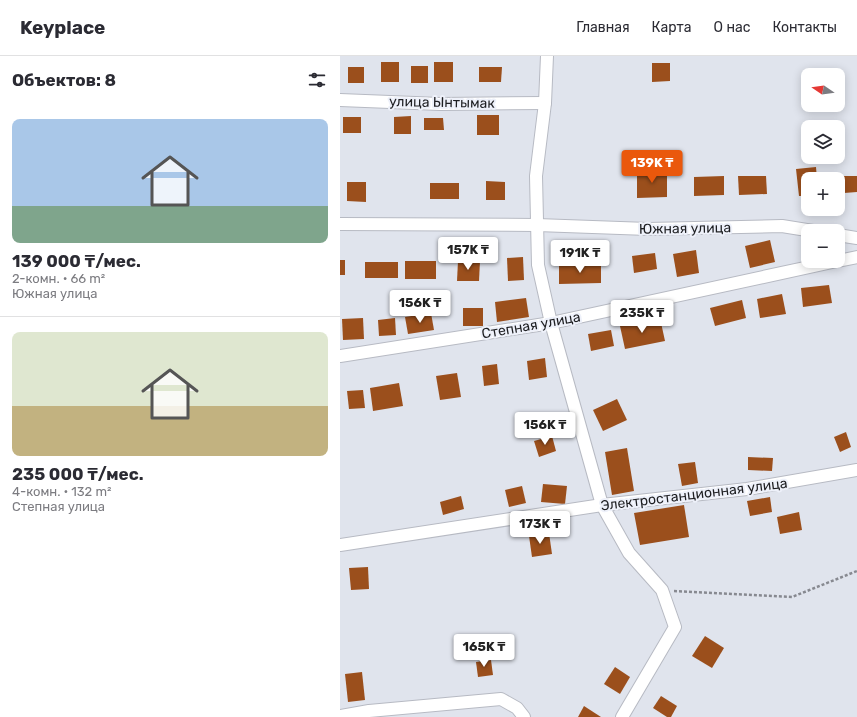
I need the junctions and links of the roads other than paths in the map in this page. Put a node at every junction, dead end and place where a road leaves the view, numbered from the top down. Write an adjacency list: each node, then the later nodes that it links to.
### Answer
1 (548, 56): 3 (street)
2 (340, 100): 3 (street, улица Ынтымак)
3 (545, 103): 5 (street)
4 (340, 224): 5 (street, Южная улица)
5 (537, 225): 6 (street, Южная улица); 12 (street)
6 (801, 229)
7 (845, 236): 8 (street)
8 (857, 238)
9 (857, 257): 10 (street, Степная улица)
10 (845, 260)
11 (806, 268): 12 (street, Степная улица)
12 (551, 323): 13 (street, Степная улица); 15 (street)
13 (340, 356)
14 (857, 470): 15 (street, Электростанционная улица)
15 (602, 505): 16 (street, Электростанционная улица); 19 (street)
16 (340, 545)
17 (340, 716): 18 (street)
18 (524, 717)
19 (622, 717)

